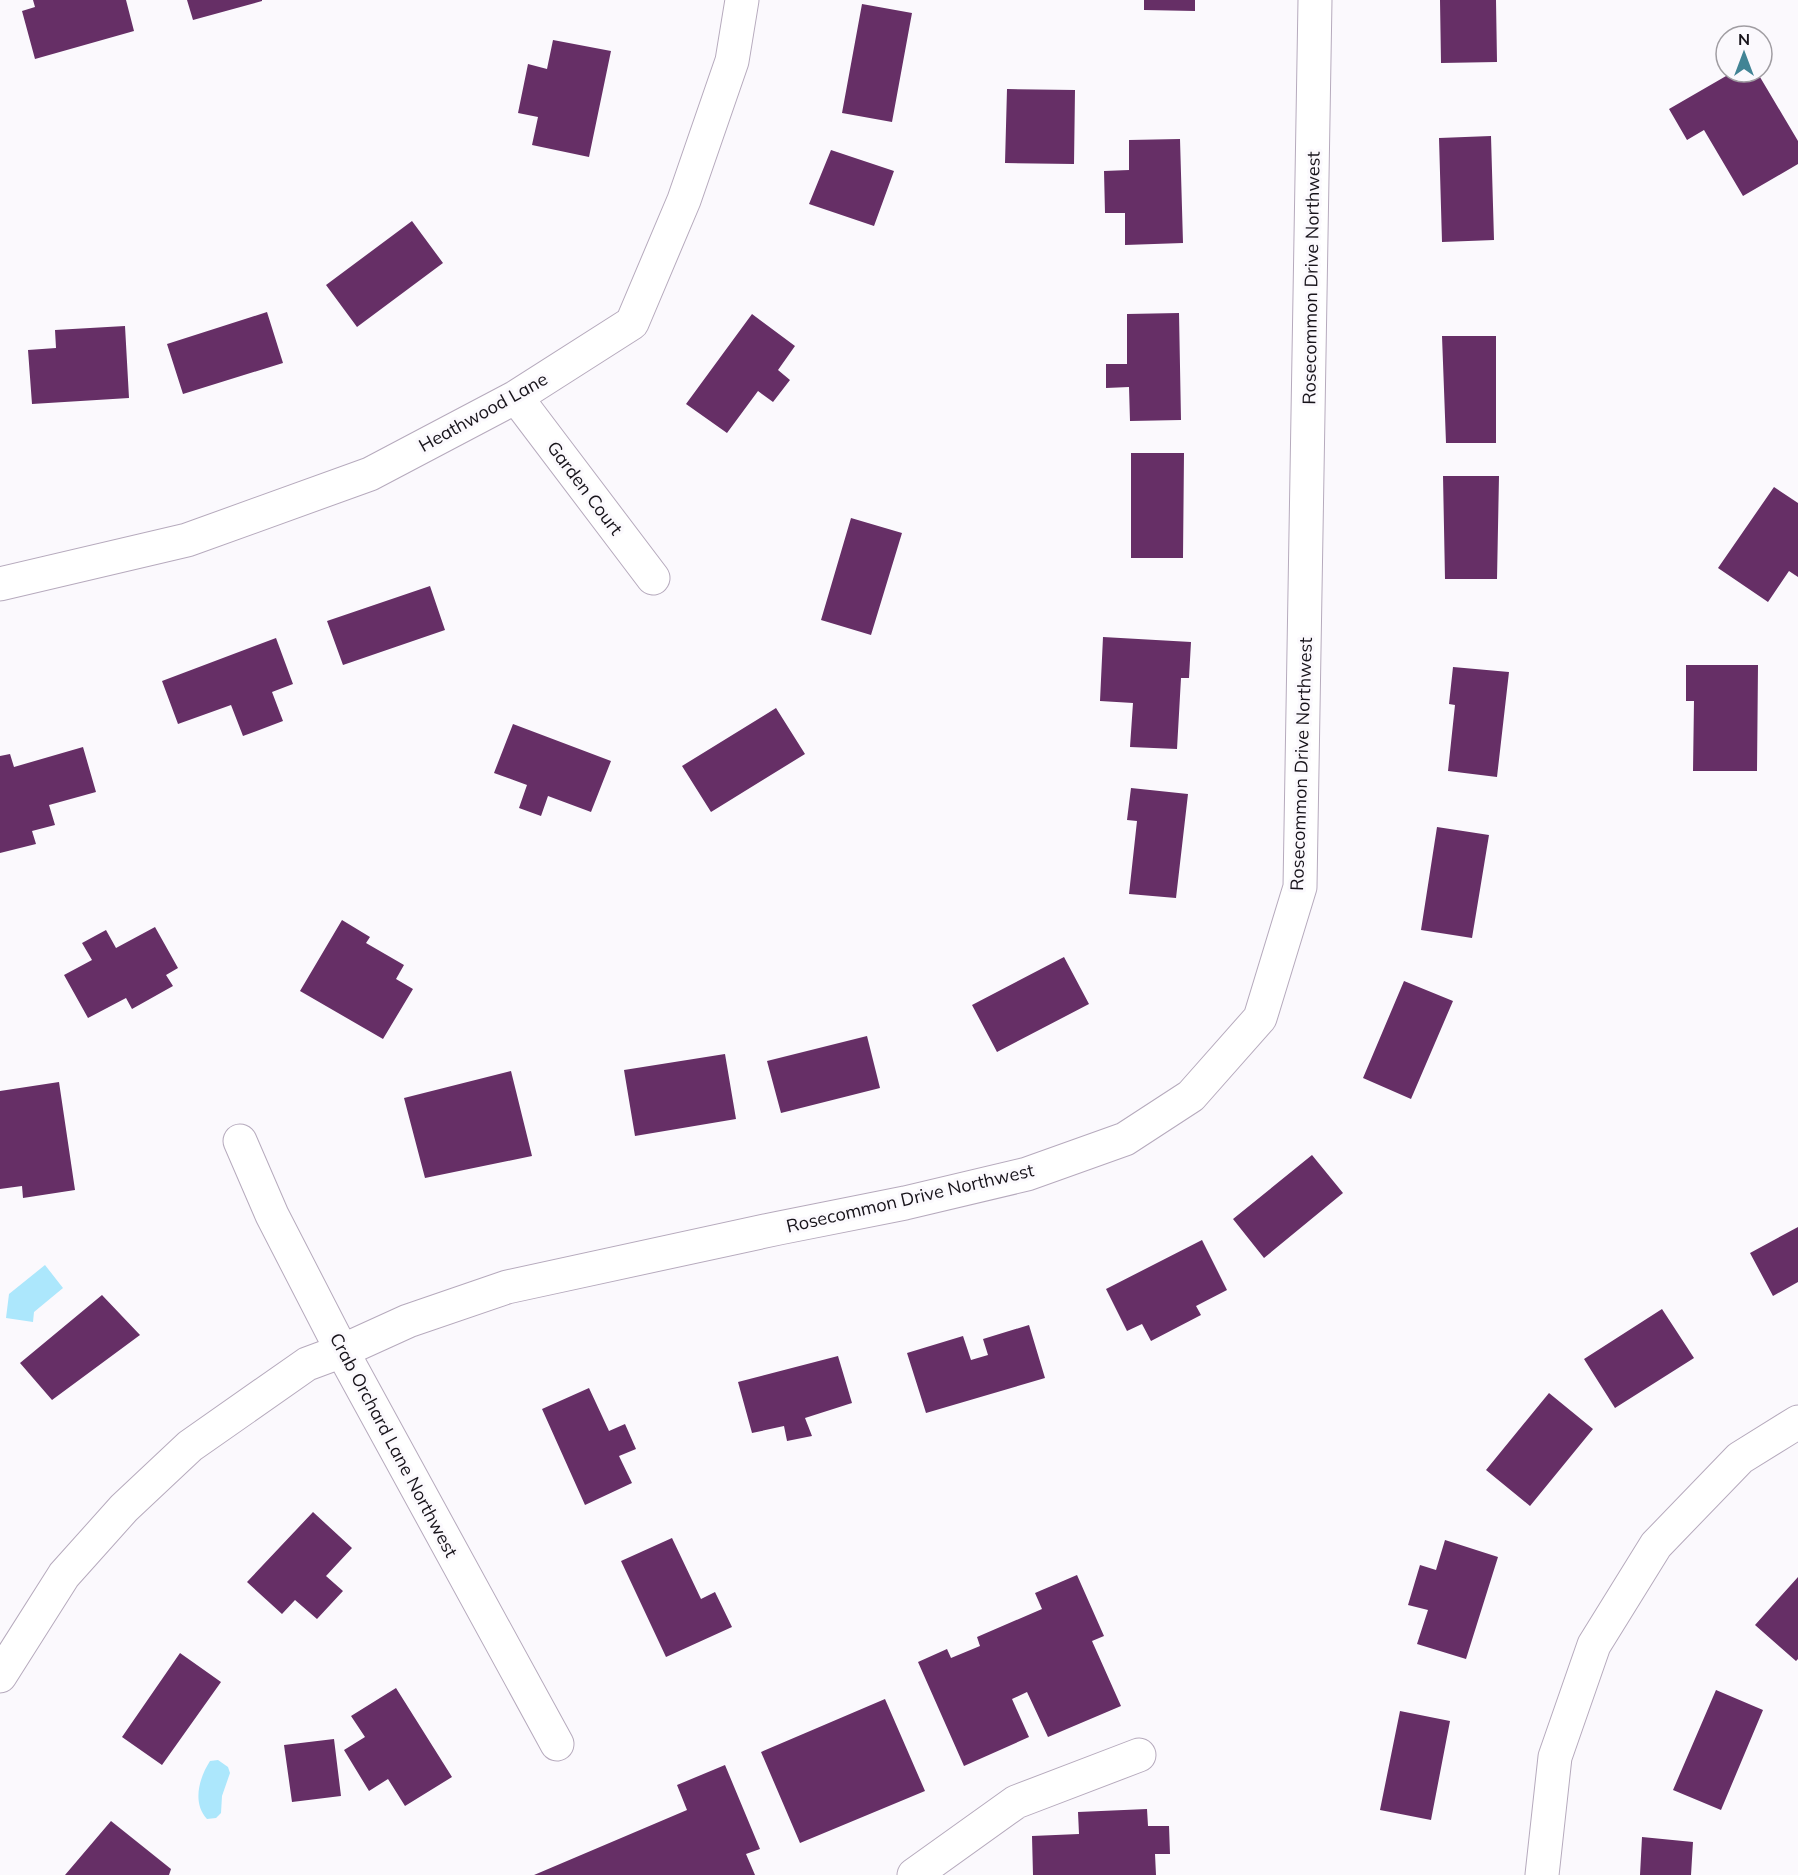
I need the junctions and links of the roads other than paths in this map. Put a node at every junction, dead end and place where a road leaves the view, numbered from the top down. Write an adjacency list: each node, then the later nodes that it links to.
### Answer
1 (742, 0): 3 (street, Heathwood Lane)
2 (1315, 0): 7 (street, Rosecommon Drive Northwest)
3 (516, 397): 4 (street, Garden Court); 5 (street, Heathwood Lane)
4 (653, 578)
5 (0, 584)
6 (240, 1141): 7 (street, Crab Orchard Lane Northwest)
7 (342, 1351): 9 (street, Rosecommon Drive Northwest); 10 (street, Crab Orchard Lane Northwest)
8 (1798, 1422): 13 (street)
9 (0, 1676)
10 (557, 1744)
11 (1139, 1755): 12 (street)
12 (914, 1875)
13 (1542, 1875)

